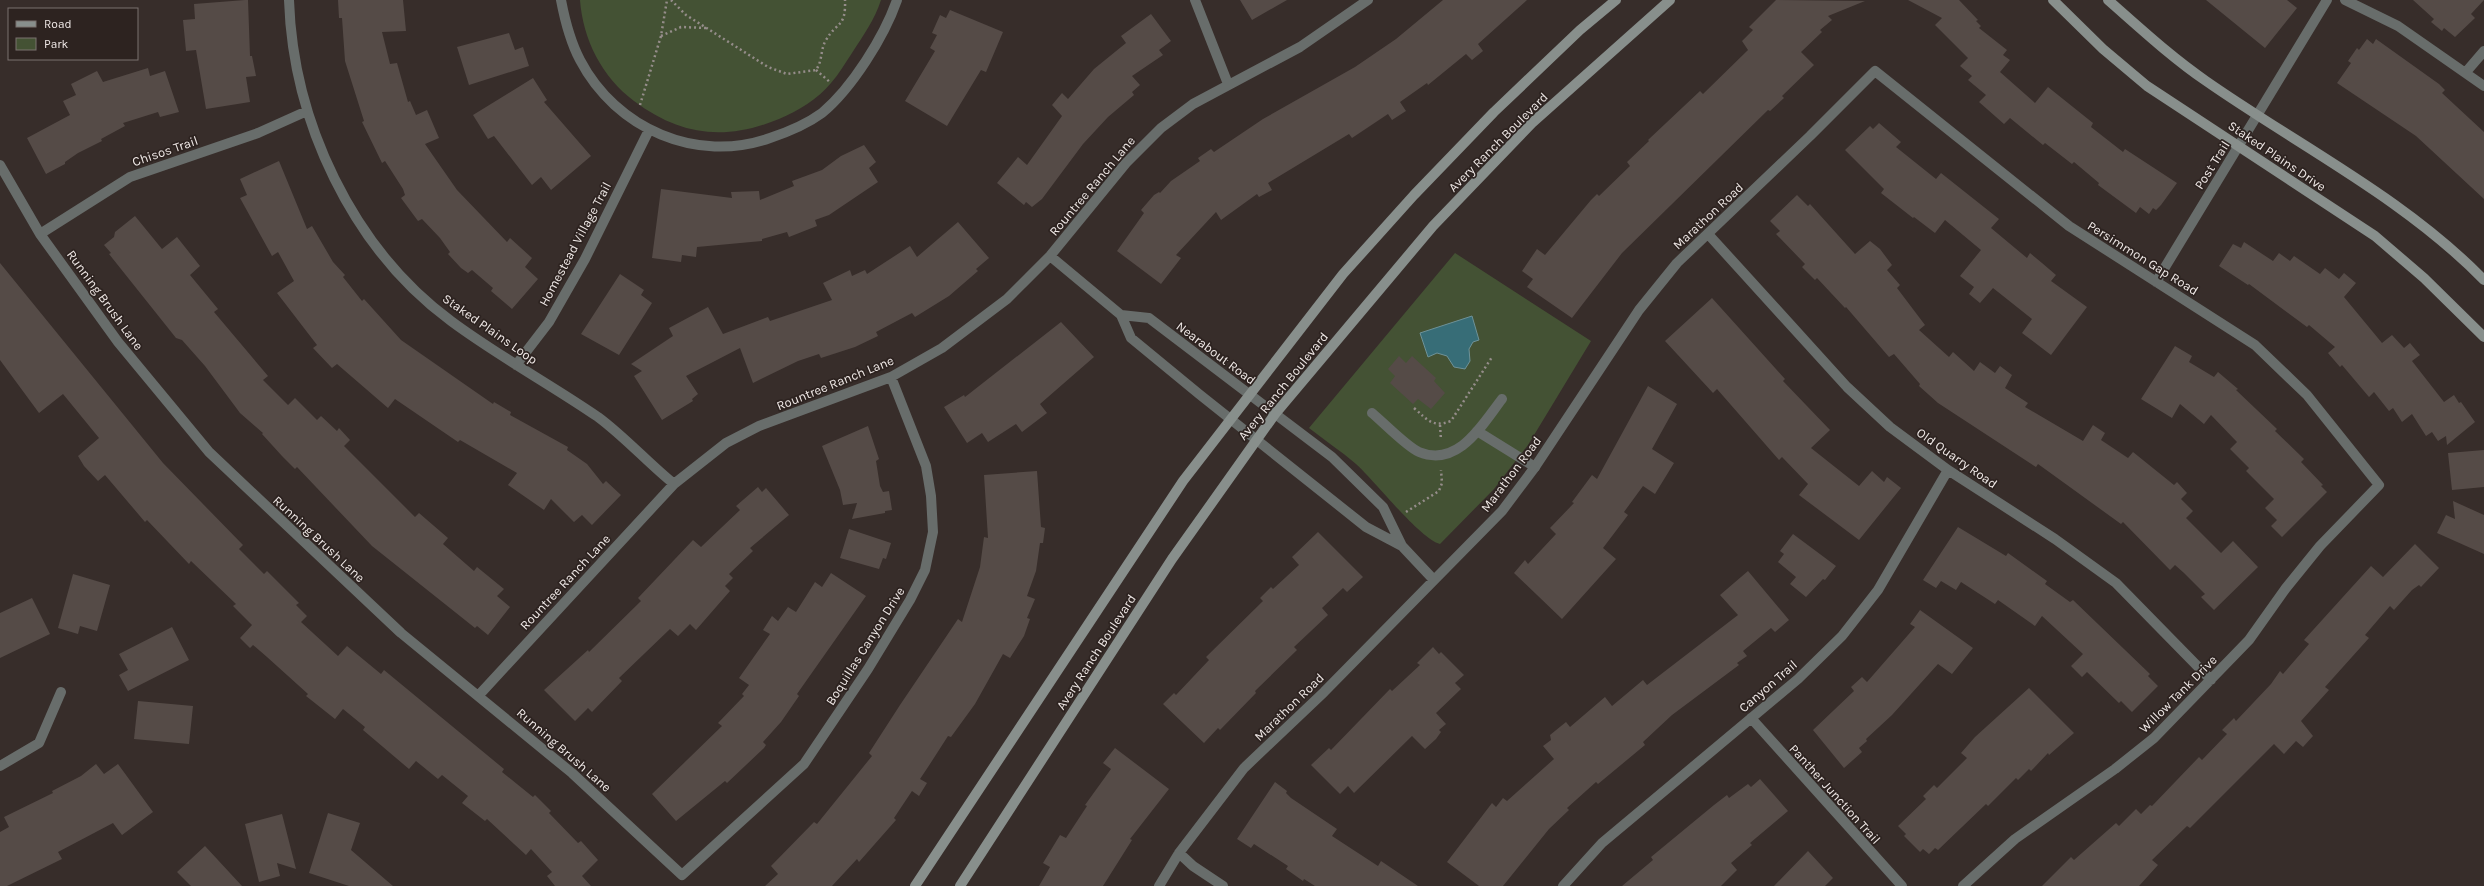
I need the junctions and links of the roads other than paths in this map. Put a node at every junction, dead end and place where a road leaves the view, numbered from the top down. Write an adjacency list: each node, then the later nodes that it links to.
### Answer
1 (289, 0): 17 (street, Staked Plains Loop)
2 (561, 0): 19 (street)
3 (897, 0): 19 (street)
4 (1195, 0): 15 (street)
5 (1368, 0): 15 (street, Rountree Ranch Lane)
6 (1616, 0): 31 (main road, Avery Ranch Boulevard)
7 (1670, 0): 34 (main road, Avery Ranch Boulevard)
8 (2053, 0): 20 (main road, Staked Plains Drive)
9 (2108, 0): 18 (main road, Staked Plains Drive)
10 (2328, 0): 18 (street, Post Trail)
11 (2345, 0): 14 (street)
12 (2484, 51): 14 (street)
13 (1875, 71): 23 (street, Marathon Road); 26 (street, Persimmon Gap Road)
14 (2466, 72): 16 (street)
15 (1228, 84): 24 (street, Rountree Ranch Lane)
16 (2484, 86)
17 (307, 111): 22 (street, Chisos Trail); 29 (street, Staked Plains Loop)
18 (2259, 116): 20 (street, Post Trail); 25 (main road, Staked Plains Drive)
19 (649, 130): 29 (street, Homestead Village Trail)
20 (2239, 146): 26 (street, Post Trail); 28 (main road, Staked Plains Drive)
21 (0, 165): 22 (street, Running Brush Lane)
22 (40, 234): 46 (street, Running Brush Lane)
23 (1708, 234): 38 (street, Marathon Road); 39 (street, Old Quarry Road)
24 (1050, 256): 27 (street, Nearabout Road); 30 (street, Rountree Ranch Lane)
25 (2484, 280)
26 (2156, 282): 41 (street, Persimmon Gap Road)
27 (1121, 315): 31 (street, Nearabout Road); 35 (street, Nearabout Road)
28 (2484, 338)
29 (516, 365): 40 (street, Staked Plains Loop)
30 (890, 377): 40 (street, Rountree Ranch Lane); 50 (street, Boquillas Canyon Drive)
31 (1250, 394): 34 (street, Nearabout Road); 35 (main road, Avery Ranch Boulevard)
32 (1502, 399): 36 (street)
33 (1372, 413): 36 (street)
34 (1275, 414): 37 (main road, Avery Ranch Boulevard); 42 (street, Nearabout Road)
35 (1230, 419): 37 (street, Nearabout Road); 51 (main road, Avery Ranch Boulevard)
36 (1477, 431): 38 (street)
37 (1256, 439): 42 (street, Nearabout Road); 52 (main road, Avery Ranch Boulevard)
38 (1535, 467): 43 (street, Marathon Road)
39 (1948, 470): 44 (street, Old Quarry Road); 47 (street, Canyon Trail)
40 (674, 484): 46 (street, Rountree Ranch Lane)
41 (2379, 486): 44 (street, Willow Tank Drive)
42 (1402, 546): 43 (street, Nearabout Road)
43 (1433, 579): 49 (street, Marathon Road)
44 (2211, 680): 57 (street, Willow Tank Drive)
45 (61, 692): 48 (street)
46 (479, 695): 50 (street, Running Brush Lane)
47 (1751, 718): 55 (street, Canyon Trail); 56 (street, Panther Junction Trail)
48 (0, 766)
49 (1179, 854): 53 (street, Marathon Road); 54 (street)
50 (682, 875)
51 (915, 886)
52 (960, 886)
53 (1159, 886)
54 (1222, 886)
55 (1562, 886)
56 (1902, 886)
57 (1963, 886)

